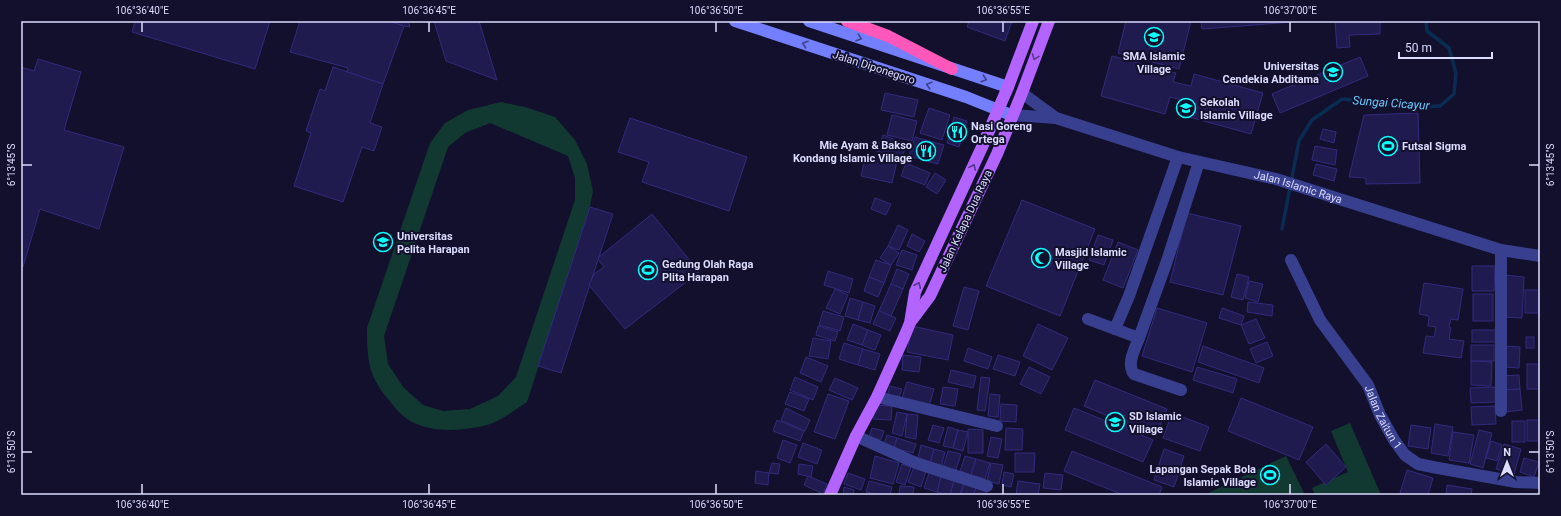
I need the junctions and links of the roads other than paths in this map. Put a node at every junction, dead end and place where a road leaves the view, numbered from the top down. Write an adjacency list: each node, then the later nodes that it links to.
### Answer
1 (735, 21): 9 (street, Jalan Diponegoro, one-way to 1)
2 (809, 21): 6 (street, Jalan Diponegoro, one-way to 6)
3 (847, 21): 6 (highway)
4 (1033, 21): 7 (main road, Jalan Kelapa Dua Raya)
5 (1049, 21): 8 (main road, Jalan Kelapa Dua Raya, one-way to 8)
6 (952, 69): 7 (street, Jalan Diponegoro, one-way to 7)
7 (1008, 87): 9 (main road, Jalan Kelapa Dua Raya)
8 (1022, 93): 10 (main road, Jalan Kelapa Dua Raya); 11 (street, Jalan Islamic Raya)
9 (997, 110): 10 (street, Jalan Diponegoro); 14 (main road, Jalan Kelapa Dua Raya, one-way to 9)
10 (1011, 115): 11 (street, Jalan Islamic Raya); 15 (main road, Jalan Kelapa Dua Raya)
11 (1056, 118): 12 (street, Jalan Islamic Raya)
12 (1178, 157): 13 (street, Jalan Islamic Raya); 21 (street)
13 (1199, 162): 16 (street, Jalan Islamic Raya); 22 (street)
14 (950, 219): 15 (main road); 20 (main road, Jalan Kelapa Dua Raya, one-way to 14)
15 (964, 224): 20 (main road, Jalan Kelapa Dua Raya)
16 (1501, 250): 17 (street, Jalan Islamic Raya); 25 (street)
17 (1540, 256)
18 (1291, 260): 28 (street, Jalan Zaitun 1)
19 (1088, 319): 21 (street)
20 (910, 323): 24 (main road, Jalan Kelapa Dua Raya)
21 (1115, 329): 22 (street)
22 (1139, 338): 23 (street)
23 (1181, 390)
24 (877, 397): 26 (street); 27 (main road, Jalan Kelapa Dua Raya)
25 (1501, 410)
26 (997, 426)
27 (856, 436): 29 (street); 30 (main road, Jalan Kelapa Dua Raya)
28 (1540, 483)
29 (987, 486)
30 (830, 495)

